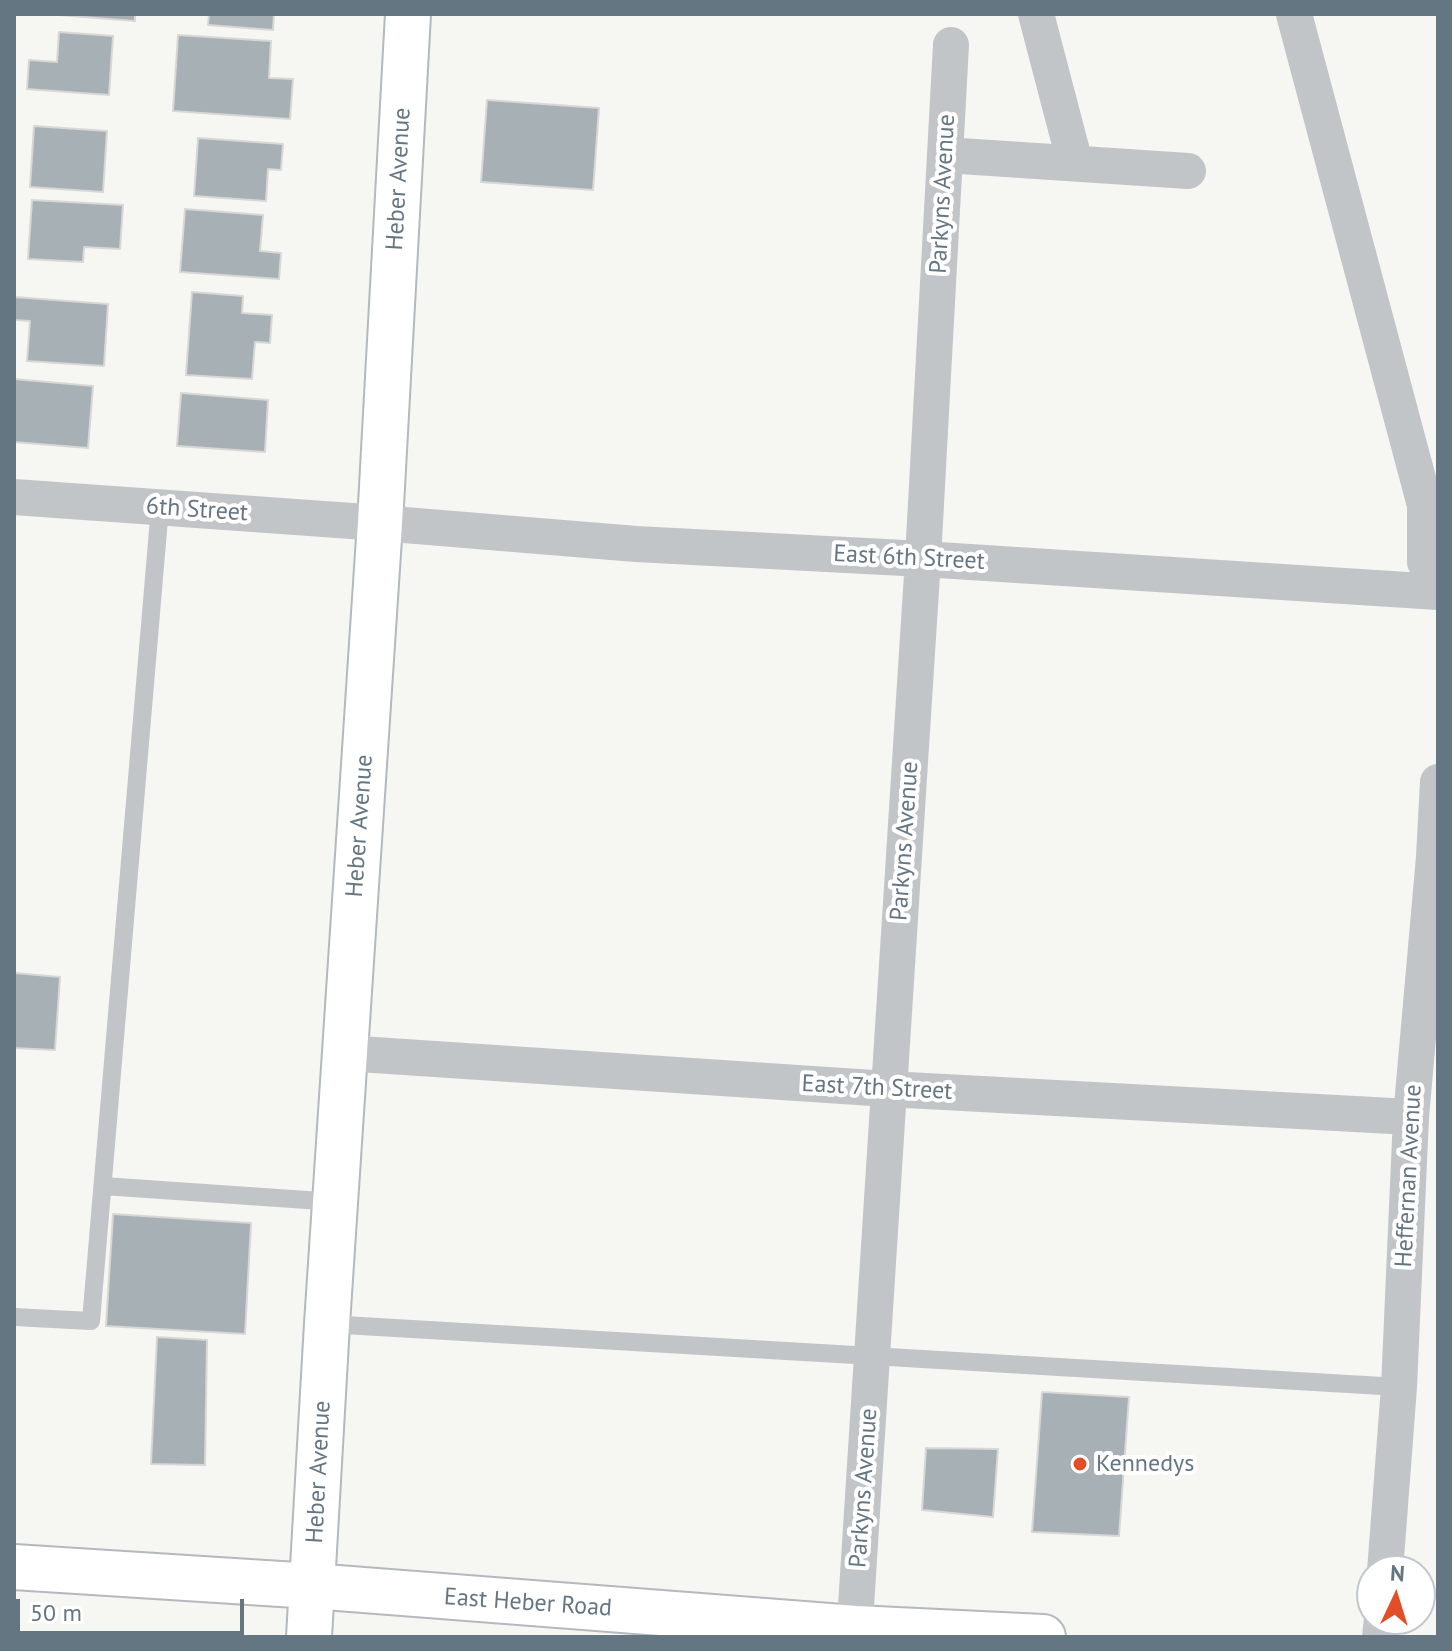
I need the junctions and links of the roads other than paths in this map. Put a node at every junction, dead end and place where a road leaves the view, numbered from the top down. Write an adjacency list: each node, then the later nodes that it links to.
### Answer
1 (408, 14): 10 (street, Heber Avenue)
2 (1036, 14): 6 (street)
3 (1294, 14): 12 (street)
4 (951, 45): 5 (street, Parkyns Avenue)
5 (945, 155): 6 (street); 11 (street, Parkyns Avenue)
6 (1075, 163): 7 (street)
7 (1188, 171)
8 (14, 497): 9 (street, 6th Street)
9 (160, 507): 10 (street, 6th Street); 18 (lane)
10 (380, 523): 11 (street, East 6th Street); 15 (street, Heber Avenue)
11 (923, 559): 13 (street, East 6th Street); 16 (street, Parkyns Avenue)
12 (1438, 579)
13 (1438, 592)
14 (1438, 782): 17 (street, Heffernan Avenue)
15 (344, 1053): 16 (street, East 7th Street); 19 (street, Heber Avenue)
16 (888, 1089): 17 (street, East 7th Street); 22 (street, Parkyns Avenue)
17 (1411, 1117): 23 (street, Heffernan Avenue)
18 (103, 1186): 19 (lane); 20 (lane)
19 (336, 1202): 21 (street, Heber Avenue)
20 (14, 1317)
21 (327, 1324): 22 (lane); 26 (street, Heber Avenue)
22 (872, 1357): 23 (lane); 27 (street, Parkyns Avenue)
23 (1399, 1387): 24 (street, Heffernan Avenue)
24 (1386, 1555)
25 (14, 1567): 26 (street, East Heber Road)
26 (312, 1586): 27 (street, East Heber Road); 28 (street, Heber Avenue)
27 (855, 1632): 29 (street, East Heber Road)
28 (309, 1637)
29 (1043, 1637)

